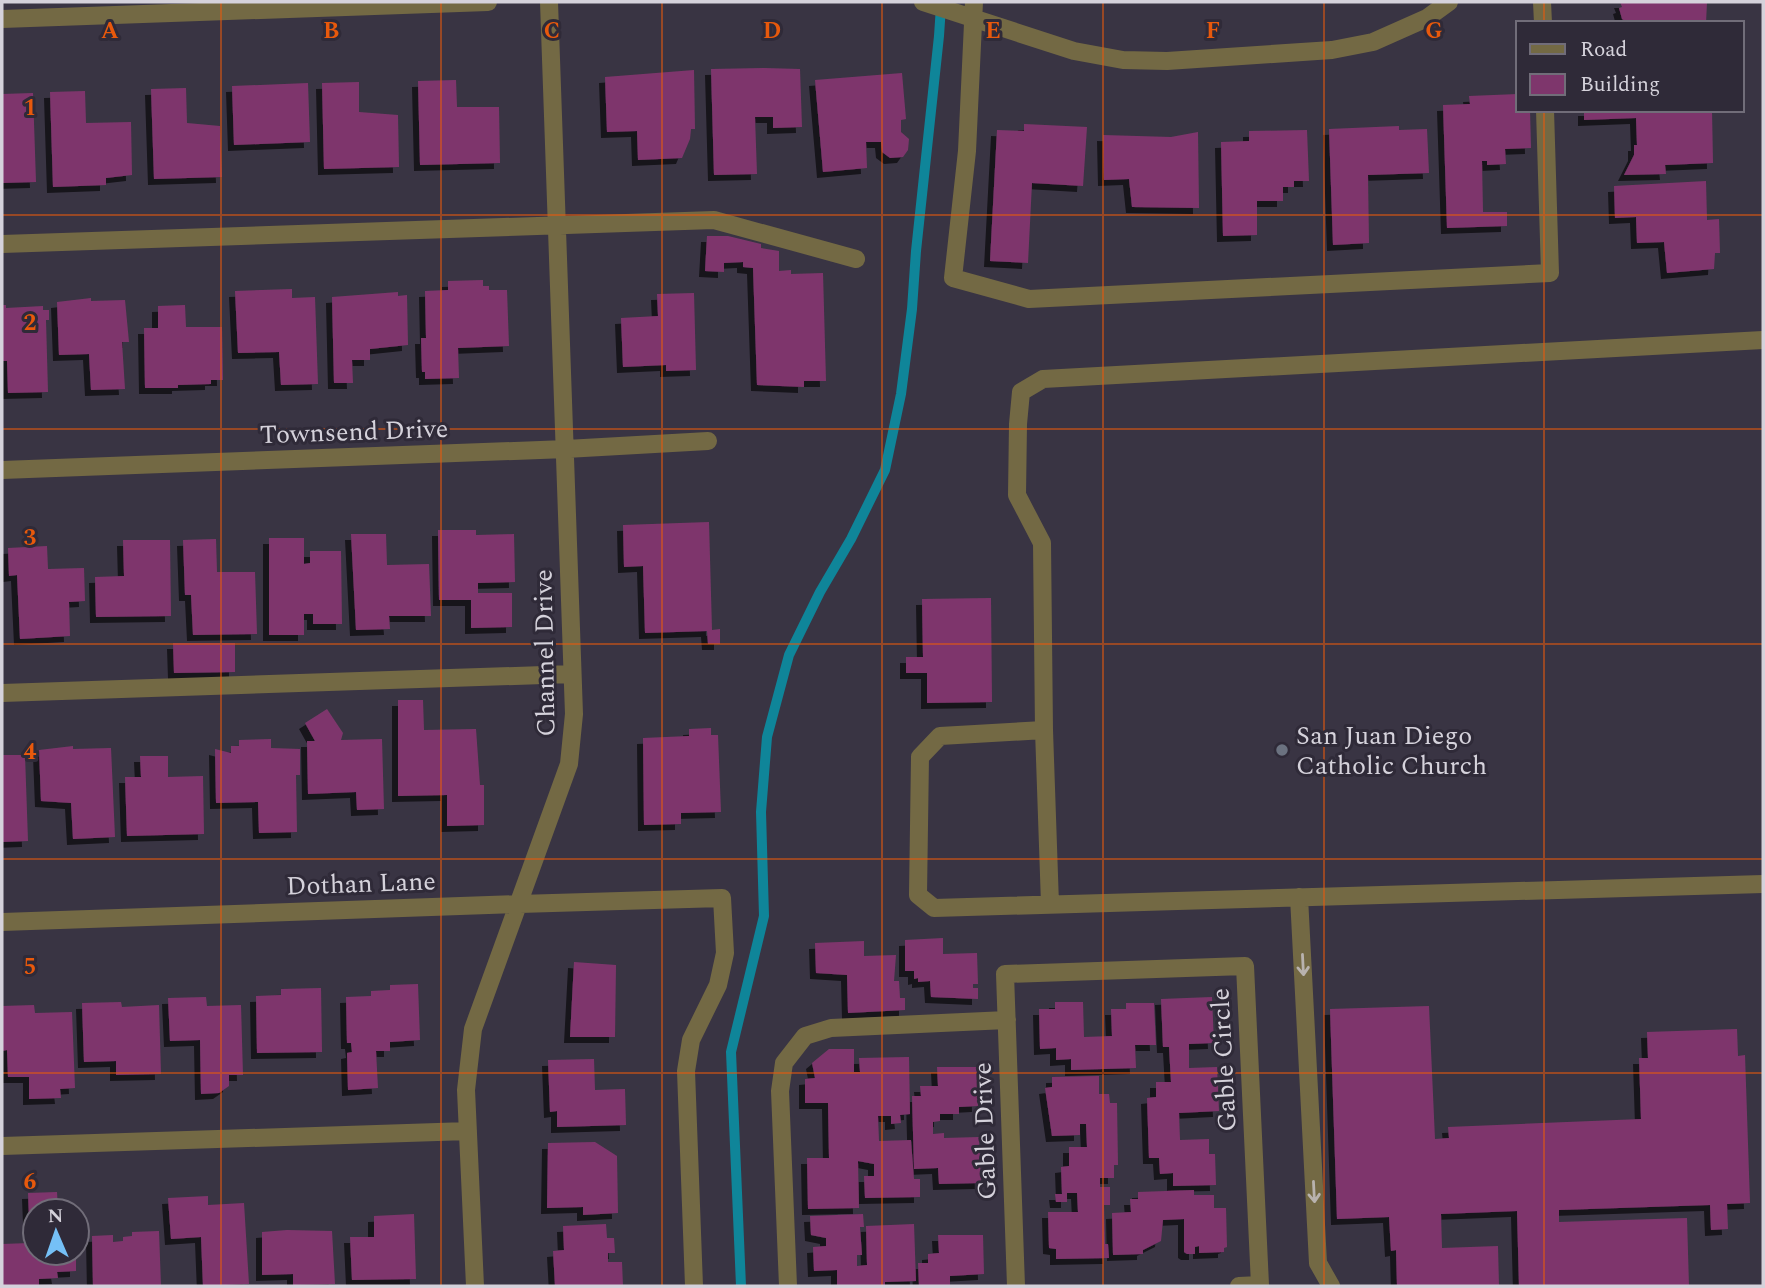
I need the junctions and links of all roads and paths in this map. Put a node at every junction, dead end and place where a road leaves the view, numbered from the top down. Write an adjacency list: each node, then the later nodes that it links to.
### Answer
1 (488, 2): 7 (street)
2 (549, 2): 10 (street, Channel Drive)
3 (923, 2): 6 (street)
4 (1449, 2): 6 (street)
5 (1542, 2): 8 (street)
6 (974, 10): 9 (street)
7 (2, 19)
8 (1543, 21)
9 (1545, 112)
10 (558, 225): 11 (street); 12 (street); 15 (street, Channel Drive)
11 (2, 244)
12 (856, 259)
13 (1763, 340): 19 (street)
14 (708, 441): 15 (street, Townsend Drive)
15 (566, 449): 16 (street, Townsend Drive); 17 (street, Channel Drive)
16 (2, 470)
17 (572, 674): 18 (street); 22 (street, Channel Drive)
18 (2, 693)
19 (1044, 730): 23 (street); 23 (street)
20 (1763, 884): 21 (street)
21 (1299, 897): 23 (street); 34 (street, one-way to 34)
22 (519, 904): 24 (street, Dothan Lane); 27 (street, Channel Drive); 30 (street, Dothan Lane)
23 (1050, 904)
24 (2, 922)
25 (1005, 974): 26 (street, Gable Drive); 33 (street, Gable Circle)
26 (1007, 1020): 31 (street); 32 (street, Gable Drive)
27 (468, 1131): 28 (street); 29 (street, Channel Drive)
28 (2, 1146)
29 (475, 1286)
30 (694, 1286)
31 (788, 1286)
32 (1016, 1286)
33 (1239, 1286)
34 (1331, 1286)

